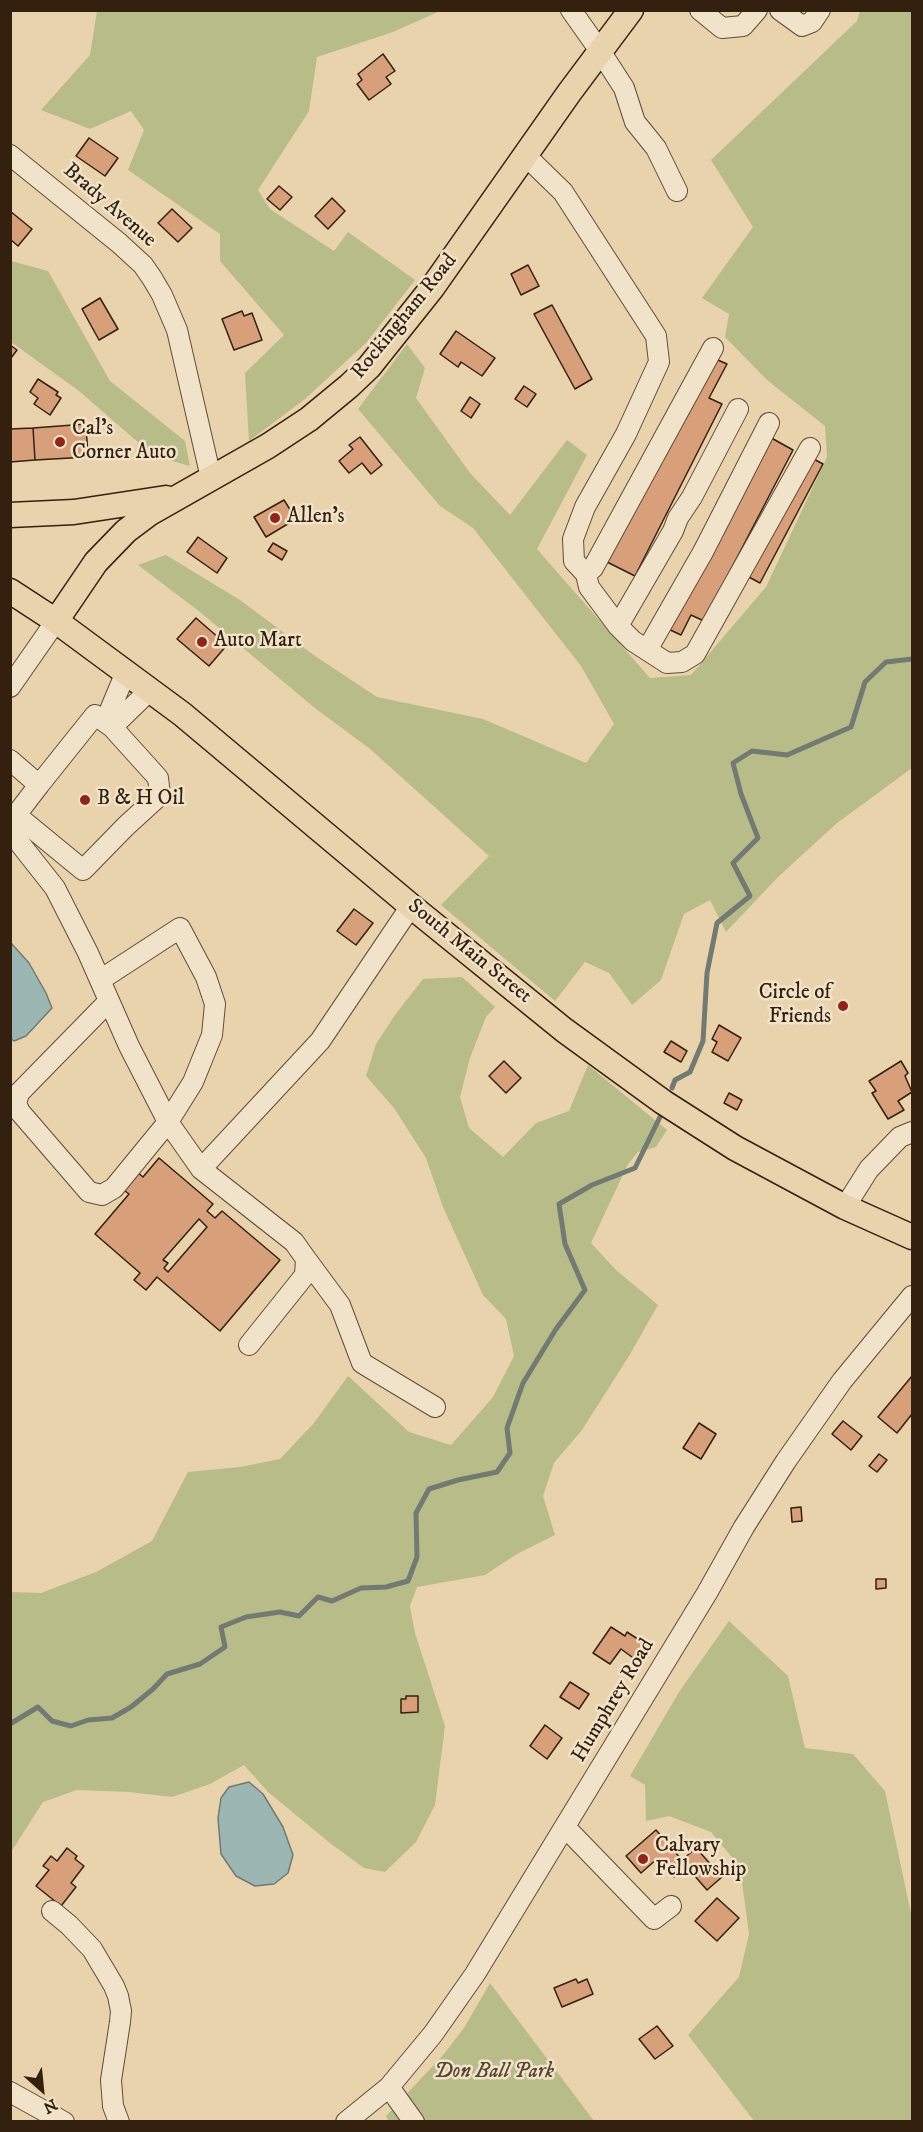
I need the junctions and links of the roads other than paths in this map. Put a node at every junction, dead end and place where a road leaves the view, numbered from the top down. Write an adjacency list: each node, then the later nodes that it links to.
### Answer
1 (571, 10): 7 (street)
2 (631, 10): 7 (main road, Rockingham Road)
3 (700, 10): 4 (street)
4 (757, 10)
5 (780, 10): 6 (street)
6 (820, 10)
7 (600, 51): 9 (main road, Rockingham Road); 10 (street)
8 (10, 155): 15 (street, Brady Avenue)
9 (525, 155): 15 (main road, Rockingham Road); 18 (street)
10 (677, 191)
11 (713, 348): 18 (street)
12 (738, 409): 21 (street)
13 (769, 423): 22 (street)
14 (810, 448): 22 (street)
15 (211, 478): 16 (main road, Rockingham Road)
16 (177, 496): 17 (main road); 20 (main road, Rockingham Road)
17 (10, 515)
18 (586, 574): 21 (street)
19 (10, 591): 20 (main road)
20 (56, 621): 23 (main road, South Main Street); 24 (street)
21 (618, 626): 22 (street)
22 (647, 650)
23 (126, 672): 25 (main road, South Main Street); 26 (street)
24 (10, 687)
25 (150, 690): 26 (street); 30 (main road, South Main Street)
26 (108, 725): 28 (street); 28 (street)
27 (10, 759): 28 (street)
28 (39, 785)
29 (10, 831): 31 (street)
30 (411, 906): 35 (street); 36 (main road, South Main Street)
31 (100, 980): 32 (street); 33 (street)
32 (109, 1001): 33 (street); 33 (street)
33 (168, 1122): 35 (street)
34 (912, 1132): 36 (street)
35 (201, 1169): 38 (street)
36 (845, 1207): 37 (main road, South Main Street)
37 (912, 1237)
38 (306, 1259): 40 (street); 41 (street)
39 (912, 1296): 42 (street, Humphrey Road)
40 (249, 1345)
41 (435, 1407)
42 (565, 1827): 43 (street); 45 (street, Humphrey Road)
43 (671, 1906)
44 (52, 1911): 48 (street)
45 (389, 2087): 49 (street, Humphrey Road); 50 (street)
46 (10, 2092): 47 (street)
47 (64, 2121)
48 (118, 2121)
49 (346, 2121)
50 (414, 2121)

